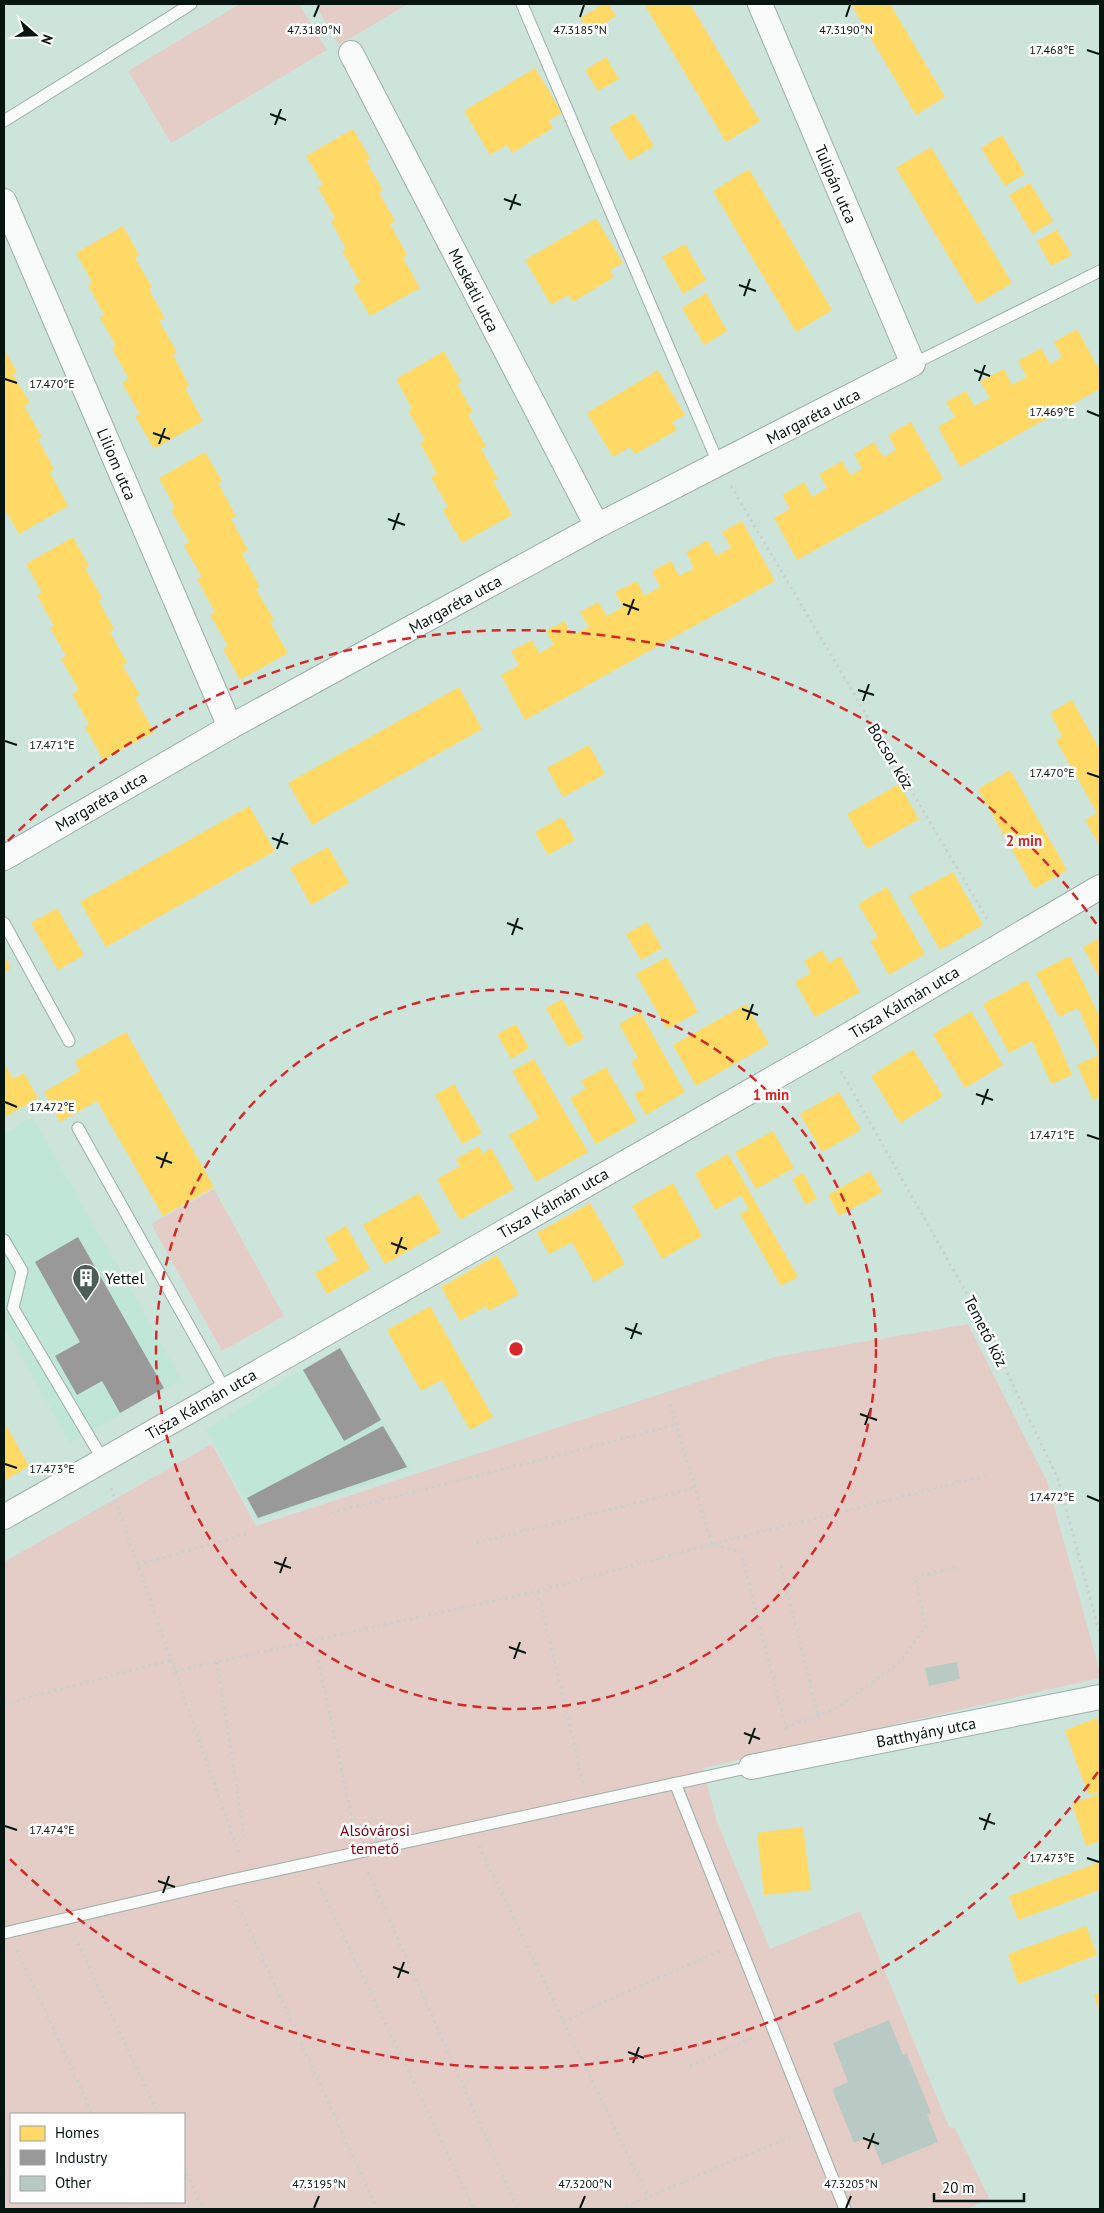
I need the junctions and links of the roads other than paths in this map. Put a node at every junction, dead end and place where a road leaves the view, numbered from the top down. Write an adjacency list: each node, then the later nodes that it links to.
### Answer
1 (191, 4): 5 (lane)
2 (522, 4): 10 (lane)
3 (760, 4): 9 (street, Tulipán utca)
4 (351, 53): 11 (street, Muskátli utca)
5 (4, 121)
6 (4, 202): 7 (street, Liliom utca)
7 (10, 233): 12 (street, Liliom utca)
8 (1100, 271): 9 (lane)
9 (913, 364): 10 (street, Margaréta utca)
10 (719, 465): 11 (street, Margaréta utca)
11 (597, 526): 12 (street, Margaréta utca)
12 (230, 727): 13 (street, Margaréta utca)
13 (4, 858)
14 (1100, 887): 19 (street, Tisza Kálmán utca)
15 (4, 923): 16 (lane)
16 (69, 1041)
17 (78, 1128): 19 (lane)
18 (4, 1240): 20 (lane)
19 (225, 1390): 20 (street, Tisza Kálmán utca)
20 (101, 1461): 21 (street, Tisza Kálmán utca)
21 (4, 1517)
22 (1100, 1697): 23 (street, Batthyány utca)
23 (751, 1767): 24 (lane)
24 (675, 1783): 25 (lane); 26 (lane)
25 (6, 1932)
26 (845, 2209)

